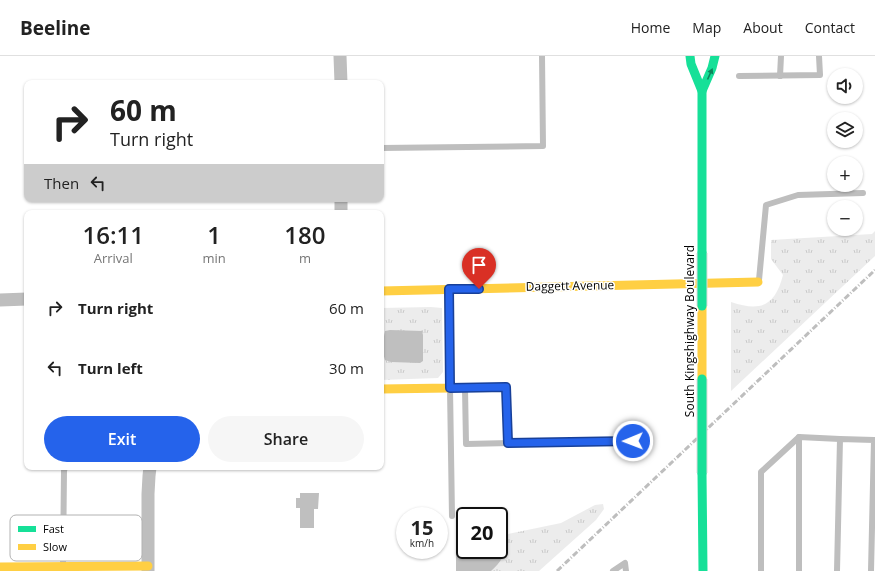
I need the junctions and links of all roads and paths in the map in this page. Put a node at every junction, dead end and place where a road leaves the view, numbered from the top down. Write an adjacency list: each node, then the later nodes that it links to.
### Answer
1 (340, 56): 9 (street)
2 (542, 56): 11 (lane)
3 (690, 56): 10 (street, South Kingshighway Boulevard)
4 (715, 56): 10 (street, South Kingshighway Boulevard, one-way to 4)
5 (781, 56): 8 (lane)
6 (819, 56): 8 (lane)
7 (738, 76): 8 (lane)
8 (780, 76)
9 (340, 80)
10 (702, 91): 34 (street, South Kingshighway Boulevard, bridge)
11 (384, 148)
12 (863, 193): 13 (lane)
13 (758, 282): 14 (street, Daggett Avenue)
14 (449, 289): 15 (street, Daggett Avenue); 18 (street)
15 (384, 291)
16 (24, 299): 17 (street)
17 (0, 300)
18 (450, 388): 19 (lane); 20 (street); 28 (lane)
19 (465, 388): 24 (lane); 24 (lane)
20 (384, 389)
21 (799, 437): 22 (lane); 35 (lane); 36 (lane)
22 (840, 439): 37 (lane); 38 (lane)
23 (648, 440): 24 (lane)
24 (508, 443)
25 (64, 470): 27 (lane)
26 (150, 470): 30 (street)
27 (64, 515)
28 (452, 516)
29 (0, 567): 31 (street)
30 (148, 568): 31 (street)
31 (63, 569)
32 (613, 571): 33 (lane)
33 (626, 571)
34 (703, 571)
35 (761, 571)
36 (799, 571)
37 (837, 571)
38 (871, 571)

